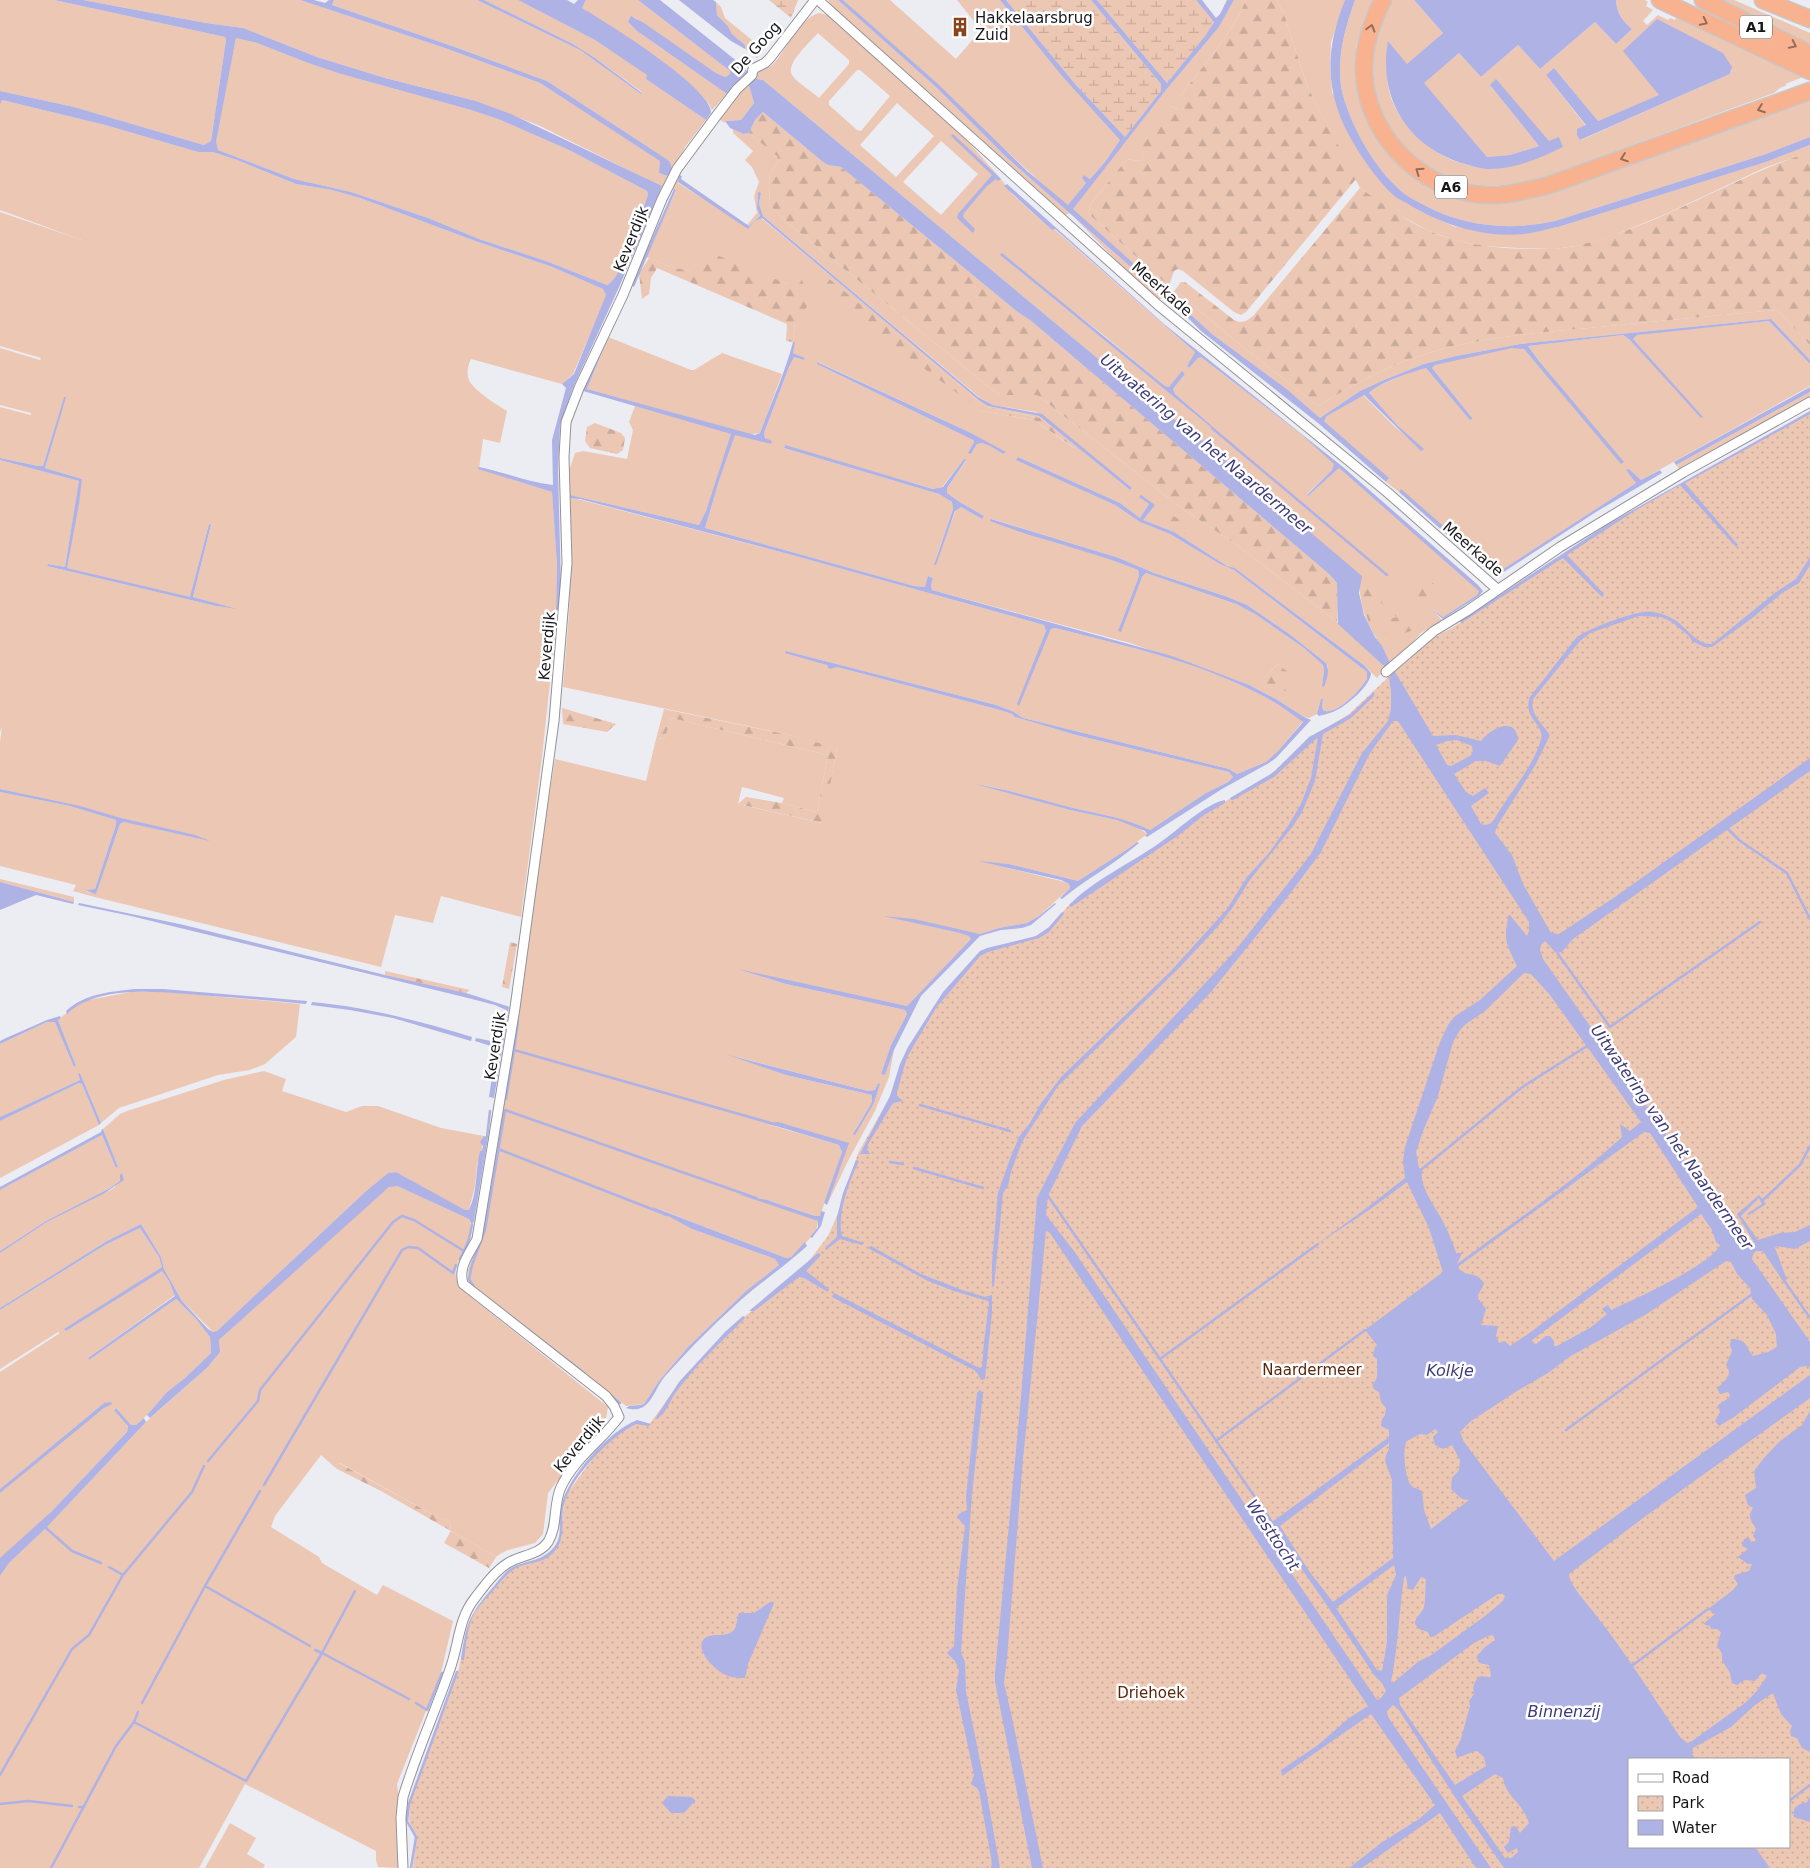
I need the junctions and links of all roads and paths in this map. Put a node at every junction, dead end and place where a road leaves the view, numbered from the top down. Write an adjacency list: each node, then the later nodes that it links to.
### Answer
1 (817, 0): 10 (street, De Goog); 12 (street, Meerkade)
2 (1382, 0): 9 (highway, A6, one-way to 2)
3 (1660, 0): 8 (highway, one-way to 8)
4 (1703, 0): 7 (highway, A1, one-way to 7)
5 (1763, 0): 6 (highway)
6 (1810, 19)
7 (1810, 54)
8 (1810, 71)
9 (1808, 92)
10 (717, 114): 14 (street, Keverdijk)
11 (1810, 402): 12 (street, Meerkade)
12 (1497, 589): 13 (street, Meerkade)
13 (1390, 669)
14 (403, 1868)

